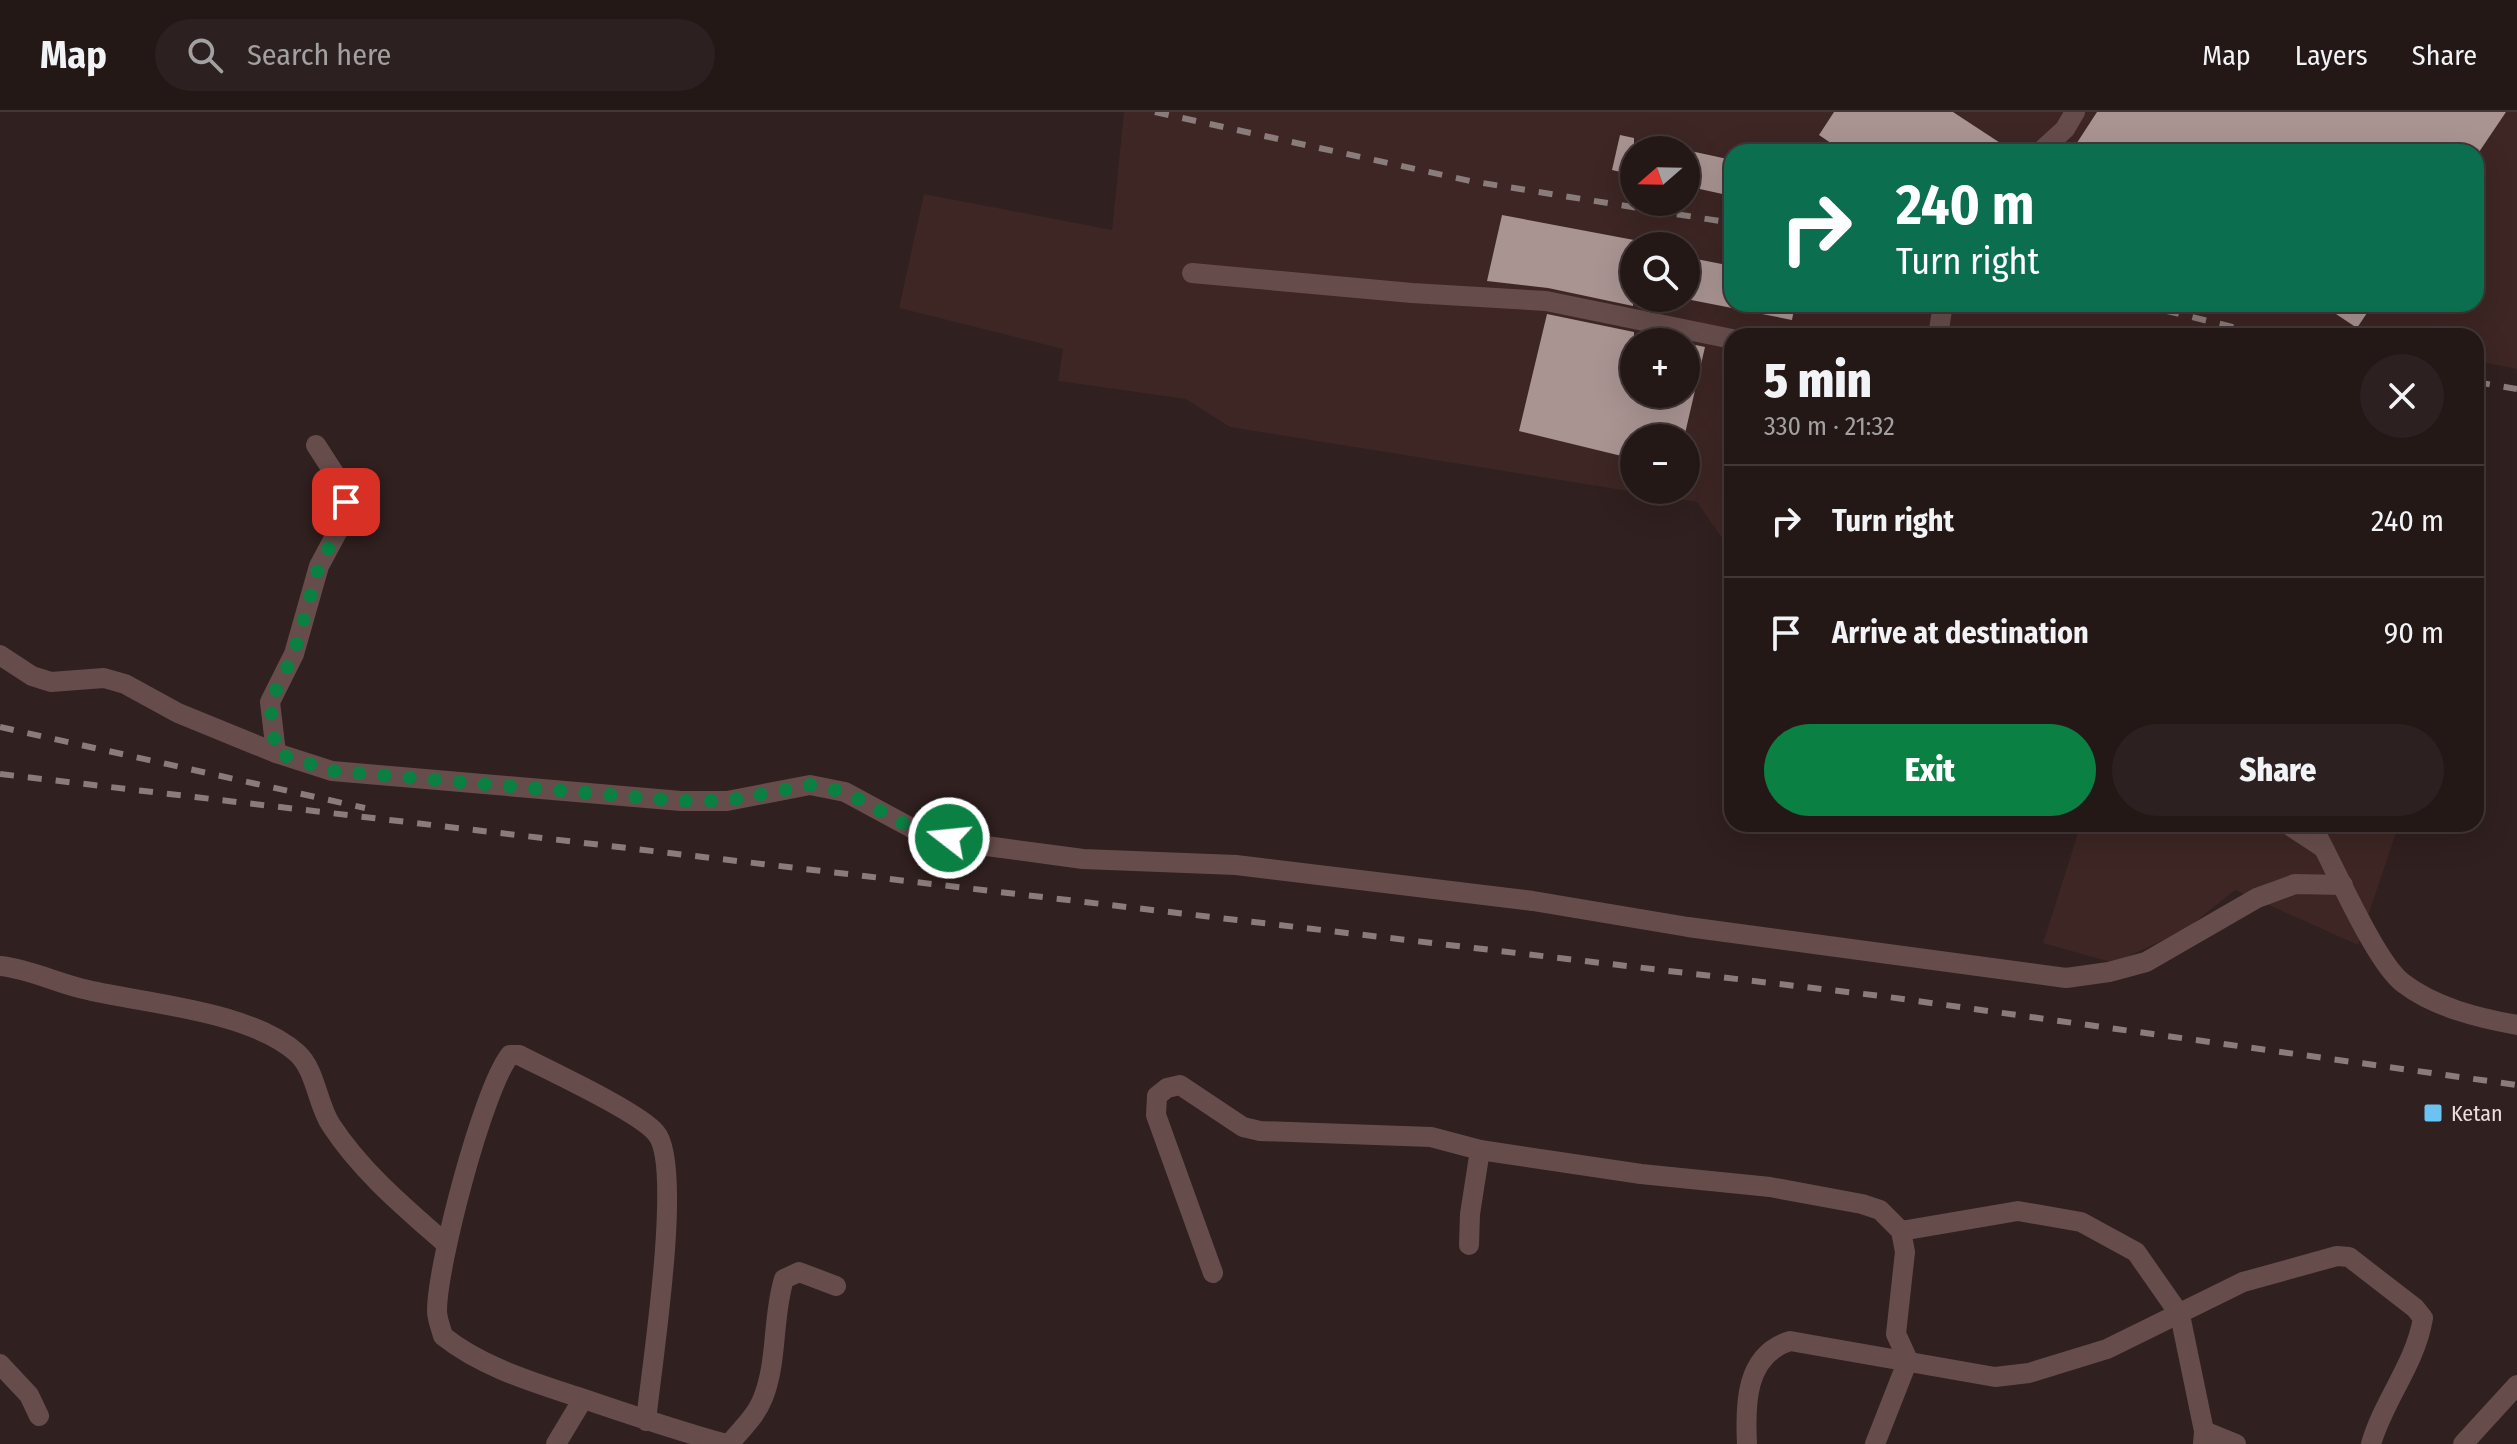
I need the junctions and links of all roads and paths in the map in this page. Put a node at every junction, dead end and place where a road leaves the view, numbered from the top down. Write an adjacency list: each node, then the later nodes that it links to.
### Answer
1 (2075, 112): 2 (street)
2 (2049, 144)
3 (1192, 273): 4 (street)
4 (1724, 337)
5 (316, 445): 7 (street)
6 (0, 655): 7 (street)
7 (276, 753): 11 (street)
8 (2299, 832): 10 (street)
9 (2316, 832): 10 (street)
10 (2326, 850): 11 (street)
11 (2343, 885): 13 (street)
12 (0, 966): 16 (street)
13 (2517, 1025)
14 (1480, 1150): 15 (street); 17 (street); 18 (street)
15 (1901, 1231): 20 (street); 21 (street)
16 (445, 1243): 24 (street); 26 (street)
17 (1469, 1245)
18 (1213, 1273)
19 (836, 1286): 29 (street)
20 (2180, 1315): 21 (street); 27 (street); 33 (street)
21 (1908, 1360): 30 (street); 31 (street)
22 (0, 1364): 25 (street)
23 (2517, 1385): 34 (street)
24 (583, 1399): 26 (street); 28 (street)
25 (39, 1416)
26 (646, 1421): 29 (street)
27 (2204, 1437): 32 (street)
28 (556, 1444)
29 (727, 1444)
30 (1747, 1444)
31 (1875, 1444)
32 (2236, 1444)
33 (2371, 1444)
34 (2463, 1444)

